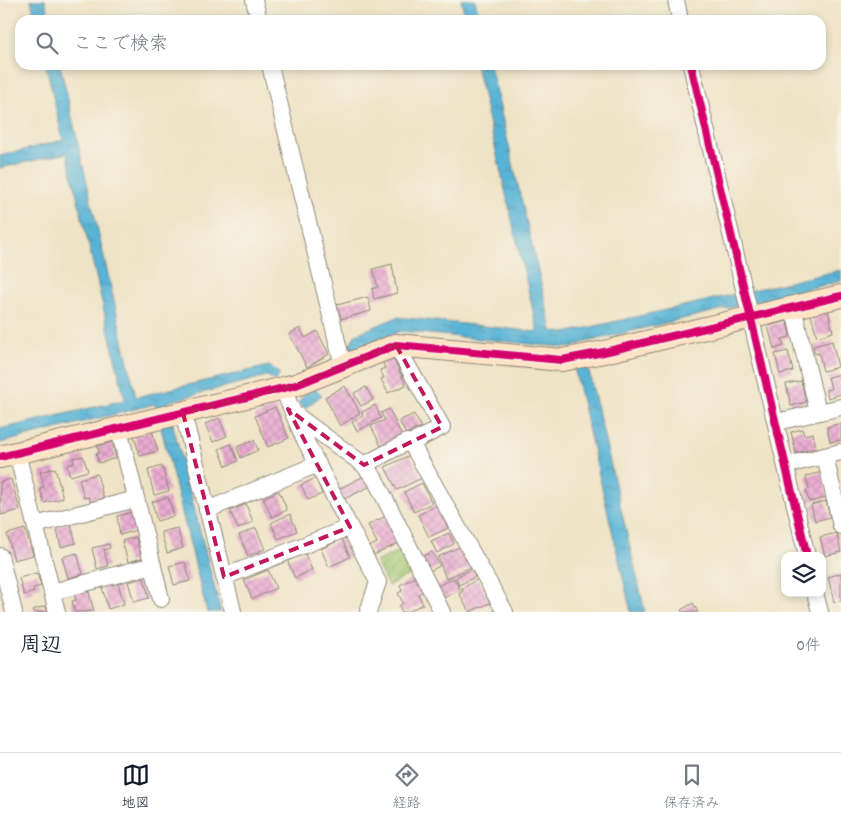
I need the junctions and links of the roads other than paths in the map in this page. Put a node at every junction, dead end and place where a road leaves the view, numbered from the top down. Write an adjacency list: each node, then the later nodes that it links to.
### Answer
1 (254, 0): 3 (street)
2 (676, 0): 4 (street)
3 (258, 15)
4 (679, 15)
5 (271, 70): 11 (street)
6 (692, 70): 8 (street)
7 (841, 296): 9 (street)
8 (747, 304): 9 (street); 10 (street); 17 (street)
9 (792, 307): 14 (street)
10 (396, 345): 11 (street); 19 (street)
11 (343, 366): 12 (street)
12 (283, 389): 15 (street); 16 (street)
13 (841, 407): 14 (street)
14 (818, 412): 17 (street)
15 (293, 413): 23 (street); 24 (street)
16 (171, 416): 18 (street); 27 (street)
17 (777, 422): 25 (street)
18 (119, 429): 21 (street); 26 (street)
19 (412, 443): 24 (street); 43 (street)
20 (841, 452): 22 (street)
21 (8, 455): 28 (street)
22 (825, 456): 25 (street); 30 (street)
23 (318, 464): 27 (street); 29 (street)
24 (364, 465): 42 (street)
25 (787, 465): 31 (street)
26 (136, 499): 28 (street); 33 (street)
27 (207, 510): 34 (street)
28 (35, 524): 35 (street)
29 (350, 526): 34 (street); 41 (street)
30 (841, 526)
31 (806, 552)
32 (0, 556): 38 (street)
33 (153, 565): 35 (street); 37 (street)
34 (224, 578): 40 (street)
35 (52, 592): 39 (street)
36 (816, 597): 44 (street)
37 (161, 598)
38 (14, 612)
39 (57, 612)
40 (233, 612)
41 (368, 612)
42 (442, 612)
43 (505, 612)
44 (820, 612)

